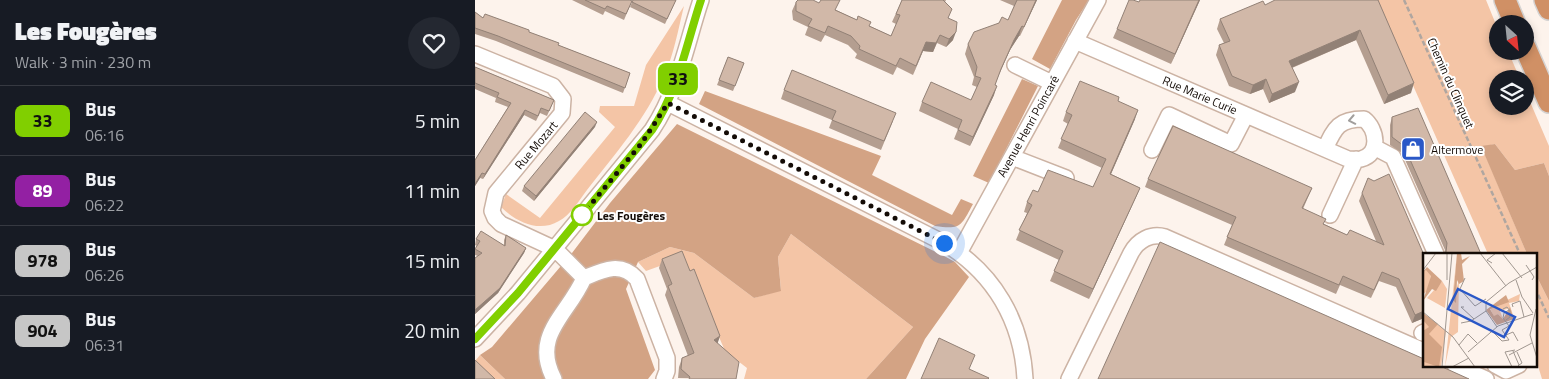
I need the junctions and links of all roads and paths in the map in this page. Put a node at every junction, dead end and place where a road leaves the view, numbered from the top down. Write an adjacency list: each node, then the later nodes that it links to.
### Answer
1 (701, 0): 14 (street)
2 (1098, 0): 8 (street, Avenue Henri Poincaré)
3 (1404, 0): 26 (path, Chemin du Clinquet)
4 (1505, 0): 7 (highway)
5 (1546, 0): 6 (highway)
6 (1549, 7)
7 (1511, 15)
8 (1075, 41): 12 (street, Avenue Henri Poincaré); 15 (street, Rue Marie Curie)
9 (475, 54): 23 (street, Rue Mozart)
10 (1531, 60): 13 (highway)
11 (1015, 65): 12 (street)
12 (1052, 83): 19 (street, Avenue Henri Poincaré)
13 (1549, 102)
14 (668, 103): 23 (street); 24 (street)
15 (1246, 115): 17 (street, Rue Marie Curie); 18 (street)
16 (1374, 147): 17 (street, one-way to 17); 20 (street); 25 (street)
17 (1325, 149): 20 (street, Rue Marie Curie)
18 (1152, 150)
19 (1012, 157): 21 (street); 24 (street, Avenue Henri Poincaré)
20 (1356, 159): 22 (street)
21 (1082, 184)
22 (1330, 215)
23 (555, 249): 27 (street); 30 (street)
24 (959, 253): 37 (street)
25 (1436, 253)
26 (1520, 253)
27 (584, 278): 35 (street); 36 (street)
28 (1537, 292): 29 (path)
29 (1549, 318)
30 (475, 339)
31 (1423, 351): 38 (street)
32 (1457, 366): 39 (street)
33 (1497, 366): 34 (street)
34 (1517, 366)
35 (555, 379)
36 (665, 379)
37 (1025, 379)
38 (1069, 379)
39 (1487, 379)

